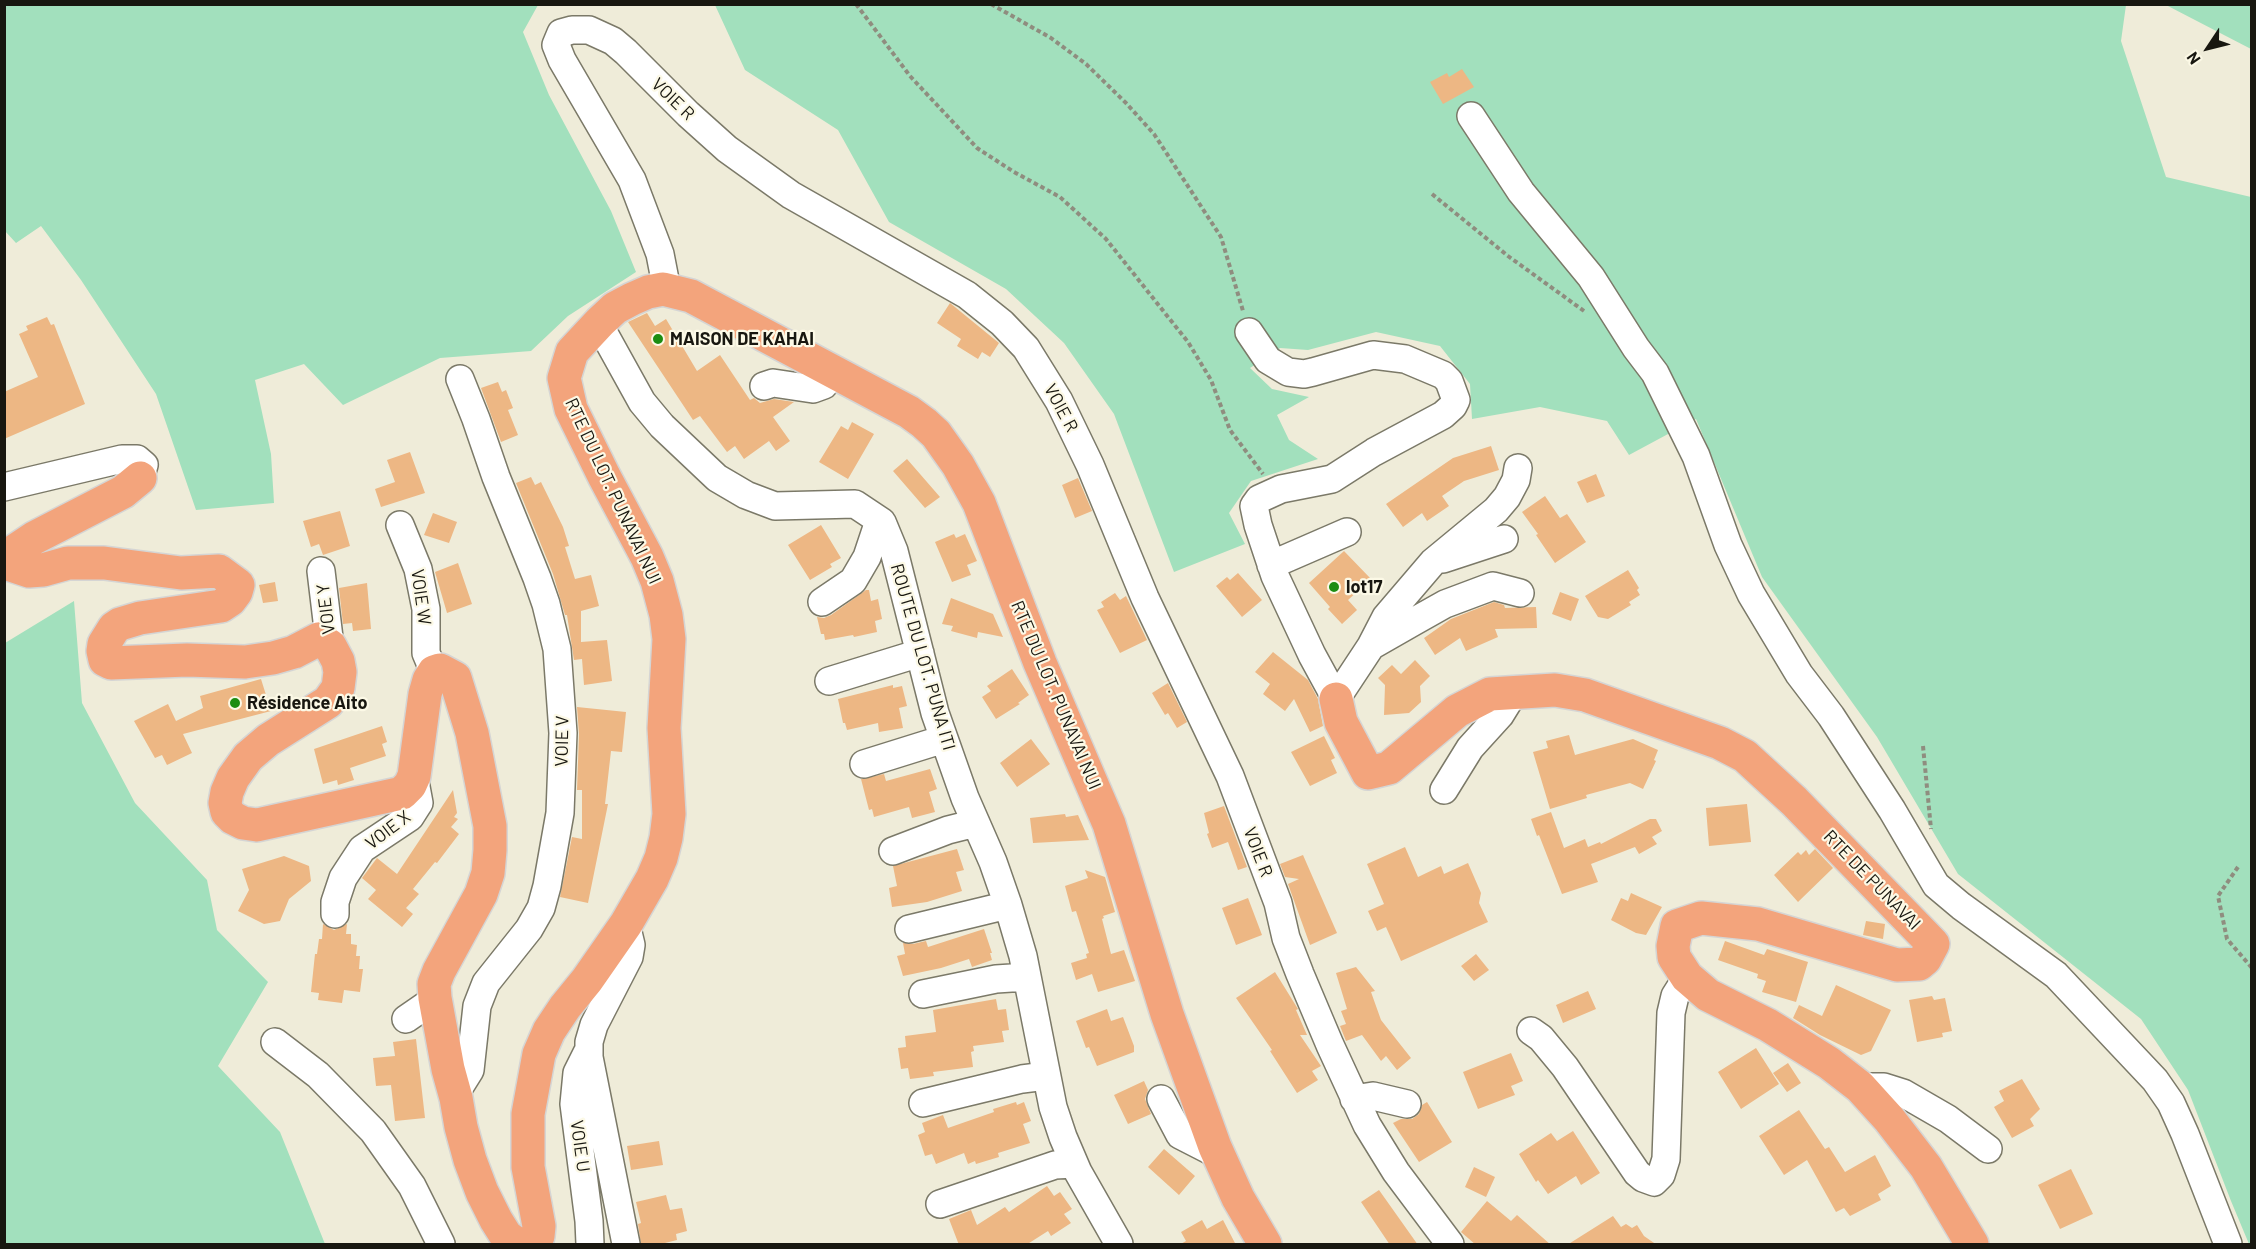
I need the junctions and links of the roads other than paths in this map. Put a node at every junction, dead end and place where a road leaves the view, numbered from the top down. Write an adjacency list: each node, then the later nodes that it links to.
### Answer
1 (1471, 116): 66 (street)
2 (667, 290): 3 (main road, RTE DU LOT. PUNAVAI NUI); 5 (main road, RTE DU LOT. PUNAVAI NUI); 50 (street, VOIE R)
3 (595, 326): 11 (street); 36 (main road, RTE DU LOT. PUNAVAI NUI)
4 (1249, 332): 17 (street)
5 (833, 372): 7 (street); 54 (main road, RTE DU LOT. PUNAVAI NUI)
6 (460, 379): 48 (street, VOIE V)
7 (764, 386)
8 (1518, 468): 16 (street)
9 (140, 478): 10 (street); 15 (main road)
10 (4, 487)
11 (879, 520): 20 (street); 23 (street, ROUTE DU LOT. PUNA ITI)
12 (400, 525): 24 (street, VOIE W)
13 (1347, 532): 17 (street)
14 (1504, 539): 16 (street)
15 (7, 560): 21 (main road)
16 (1433, 562): 22 (street)
17 (1271, 565): 27 (street)
18 (321, 571): 21 (street, VOIE Y)
19 (1520, 593): 22 (street)
20 (822, 602)
21 (330, 646): 30 (main road)
22 (1371, 646): 27 (street)
23 (920, 653): 25 (street); 28 (street, ROUTE DU LOT. PUNA ITI)
24 (434, 672): 30 (main road); 41 (main road)
25 (829, 681)
26 (1513, 694): 27 (main road, RTE DE PUNAVAI); 31 (street); 39 (main road, RTE DE PUNAVAI)
27 (1336, 699)
28 (945, 739): 29 (street); 32 (street, ROUTE DU LOT. PUNA ITI)
29 (864, 764)
30 (414, 776): 35 (street, VOIE X)
31 (1443, 790)
32 (976, 823): 33 (street); 34 (street, ROUTE DU LOT. PUNA ITI)
33 (893, 851)
34 (1008, 905): 37 (street); 38 (street, ROUTE DU LOT. PUNA ITI)
35 (334, 914)
36 (626, 924): 45 (street); 59 (main road, RTE DU LOT. PUNAVAI NUI)
37 (909, 929)
38 (1027, 977): 40 (street); 46 (street, ROUTE DU LOT. PUNA ITI)
39 (1687, 977): 43 (street); 47 (main road, RTE DE PUNAVAI)
40 (923, 994)
41 (435, 999): 42 (street); 48 (main road)
42 (406, 1019)
43 (1531, 1031)
44 (275, 1042): 57 (street)
45 (589, 1049): 60 (street, VOIE U); 61 (street)
46 (1046, 1076): 51 (street); 55 (street, ROUTE DU LOT. PUNA ITI)
47 (1860, 1087): 53 (street); 65 (main road, RTE DE PUNAVAI)
48 (455, 1094): 58 (main road)
49 (1161, 1099): 54 (street)
50 (1354, 1099): 52 (street); 64 (street, VOIE R)
51 (923, 1103)
52 (1407, 1104)
53 (1988, 1149)
54 (1219, 1155): 63 (main road, RTE DU LOT. PUNAVAI NUI)
55 (1074, 1164): 56 (street); 62 (street, ROUTE DU LOT. PUNA ITI)
56 (940, 1204)
57 (441, 1245)
58 (517, 1245)
59 (533, 1245)
60 (590, 1245)
61 (626, 1245)
62 (1119, 1245)
63 (1265, 1245)
64 (1450, 1245)
65 (1972, 1245)
66 (2228, 1245)

